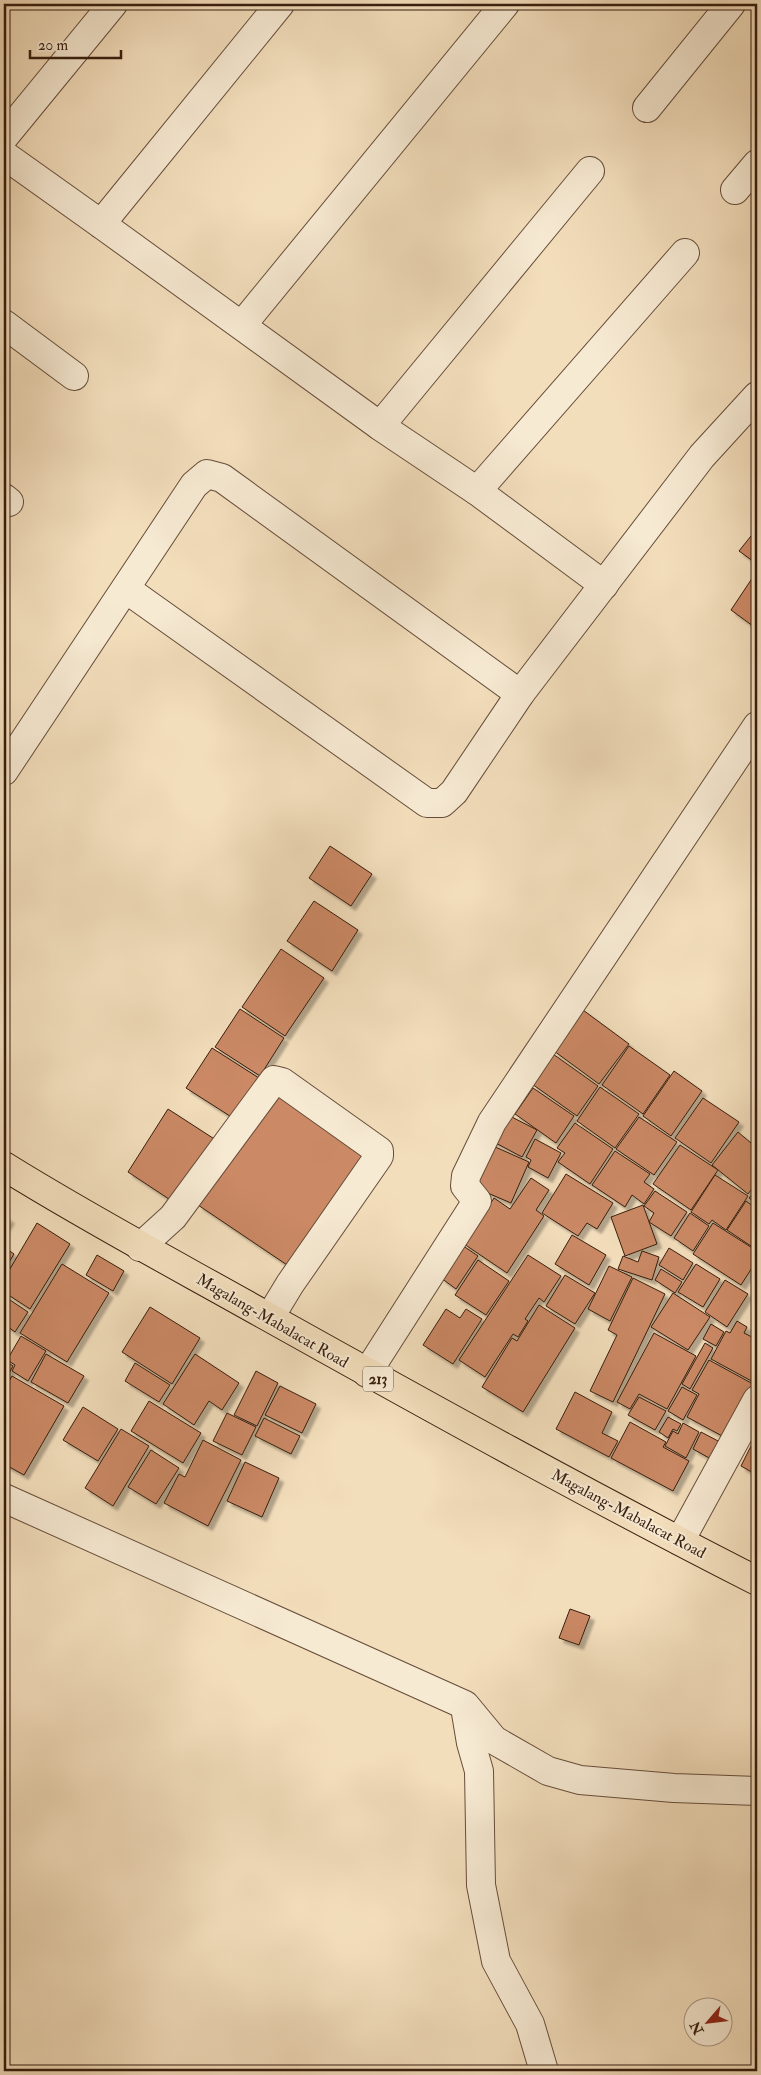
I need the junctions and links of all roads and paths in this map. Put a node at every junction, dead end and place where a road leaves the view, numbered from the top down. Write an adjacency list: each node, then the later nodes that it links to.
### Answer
1 (113, 4): 6 (street)
2 (280, 4): 11 (street)
3 (505, 4): 14 (street)
4 (731, 4): 5 (street)
5 (647, 108)
6 (4, 137)
7 (4, 155): 11 (street)
8 (757, 164): 10 (street)
9 (590, 171): 17 (street)
10 (735, 190)
11 (101, 224): 14 (street)
12 (684, 252): 18 (street)
13 (4, 324): 15 (street)
14 (242, 325): 17 (street)
15 (74, 376)
16 (757, 396): 19 (street)
17 (380, 426): 18 (street)
18 (477, 491): 19 (street)
19 (604, 585): 21 (street)
20 (126, 589): 21 (street); 21 (street); 23 (street)
21 (520, 694)
22 (757, 726): 27 (street)
23 (4, 771)
24 (4, 1166): 25 (main road, Magalang-Mabalacat Road / 213)
25 (140, 1247): 26 (main road, Magalang-Mabalacat Road / 213); 26 (street)
26 (270, 1317): 27 (main road, Magalang-Mabalacat Road / 213)
27 (367, 1373): 30 (main road, Magalang-Mabalacat Road / 213)
28 (757, 1400): 30 (street)
29 (4, 1498): 32 (street)
30 (680, 1541): 31 (main road, Magalang-Mabalacat Road / 213)
31 (757, 1581)
32 (465, 1705): 33 (street); 34 (street)
33 (757, 1791)
34 (544, 2071)

